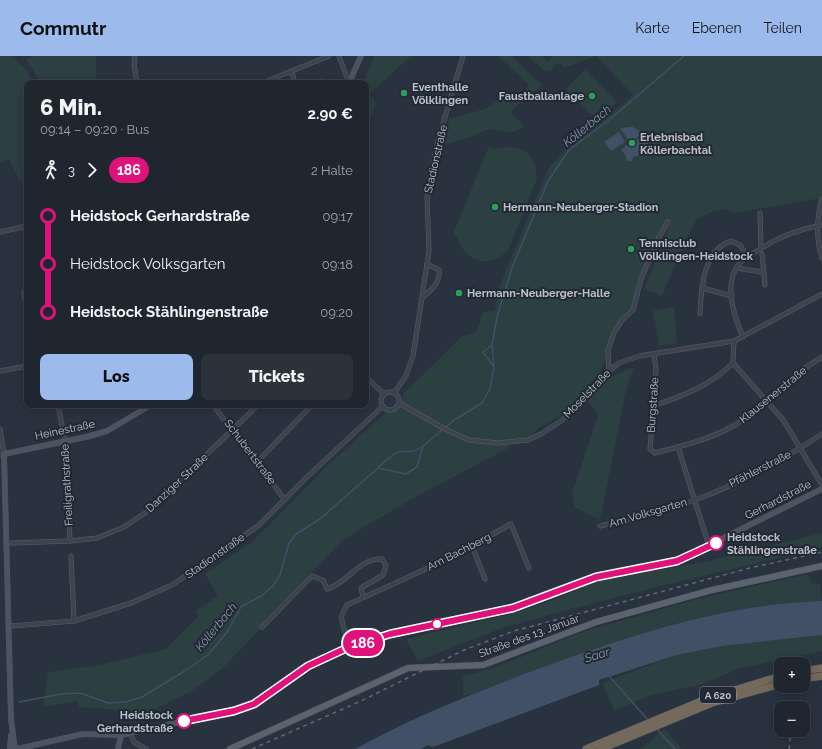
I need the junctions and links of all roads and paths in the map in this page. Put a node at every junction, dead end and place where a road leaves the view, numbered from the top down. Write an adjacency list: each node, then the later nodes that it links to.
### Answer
1 (135, 56): 7 (street)
2 (329, 56): 6 (street)
3 (339, 56): 10 (street)
4 (361, 56): 11 (street)
5 (463, 56): 22 (street, Stadionstraße)
6 (292, 72): 8 (street); 9 (street)
7 (137, 80)
8 (273, 80)
9 (294, 80)
10 (348, 80)
11 (350, 80)
12 (822, 199): 15 (street)
13 (760, 213): 18 (street)
14 (668, 222): 38 (street)
15 (820, 226): 18 (street); 21 (street)
16 (24, 227): 17 (street)
17 (0, 232)
18 (761, 248): 20 (street)
19 (762, 254): 24 (street)
20 (747, 256): 23 (street); 26 (street)
21 (822, 258)
22 (427, 264): 29 (street, Stadionstraße); 29 (street)
23 (736, 268): 24 (street); 28 (street)
24 (762, 272): 25 (street)
25 (765, 286)
26 (702, 288): 28 (street); 30 (street)
27 (822, 294): 31 (street, Moselstraße)
28 (732, 296): 31 (street)
29 (421, 299): 40 (street, Stadionstraße)
30 (700, 314)
31 (743, 337): 32 (street, Moselstraße)
32 (734, 340): 33 (street, Moselstraße); 35 (street)
33 (654, 355): 38 (street, Moselstraße); 44 (street, Burgstraße)
34 (822, 357): 42 (street, Klausenerstraße)
35 (733, 363): 42 (street); 44 (street)
36 (24, 366): 37 (street)
37 (0, 370)
38 (609, 370): 43 (street, Moselstraße)
39 (369, 380): 41 (street)
40 (394, 393): 41 (street); 43 (street)
41 (384, 394): 45 (street)
42 (768, 401): 55 (street, Klausenerstraße); 56 (street)
43 (399, 403): 45 (street)
44 (653, 406): 57 (street, Burgstraße)
45 (382, 407): 62 (street, Stadionstraße)
46 (59, 408): 54 (street, Freiligrathstraße)
47 (146, 408): 54 (street, Heinestraße)
48 (216, 408): 52 (street, Schubertstraße)
49 (255, 408): 52 (street, Danziger Straße)
50 (309, 408): 59 (street)
51 (0, 429): 58 (street)
52 (233, 430): 59 (street, Schubertstraße); 65 (street, Danziger Straße)
53 (822, 434): 56 (street, Pfählerstraße)
54 (65, 441): 58 (street, Heinestraße); 65 (street, Freiligrathstraße)
55 (678, 447): 57 (street, Klausenerstraße); 63 (street)
56 (802, 448): 60 (street); 63 (street, Pfählerstraße)
57 (655, 453)
58 (2, 454): 66 (street)
59 (258, 462): 62 (street, Schubertstraße)
60 (822, 485)
61 (822, 489): 68 (street, Gerhardstraße)
62 (285, 500): 74 (street, Stadionstraße)
63 (695, 500): 64 (street, Am Volksgarten); 68 (street)
64 (600, 526)
65 (70, 541): 66 (street, Danziger Straße)
66 (6, 546): 75 (street)
67 (472, 546): 71 (street, Am Bachberg); 72 (street); 73 (street, Am Bachberg)
68 (709, 546): 77 (street, Gerhardstraße)
69 (71, 556): 74 (street)
70 (822, 566): 93 (main road, Straße des 13. Januar)
71 (529, 568)
72 (485, 579)
73 (363, 597): 76 (street); 77 (street, Am Bachberg)
74 (74, 621): 75 (street, Stadionstraße)
75 (8, 623): 86 (street)
76 (262, 627)
77 (349, 647): 87 (street, Gerhardstraße)
78 (822, 668): 79 (highway)
79 (810, 670)
80 (822, 676): 82 (highway)
81 (774, 678): 84 (highway, A 620)
82 (810, 678)
83 (774, 686): 84 (highway, A 620)
84 (658, 722): 85 (highway, A 620)
85 (647, 727): 94 (highway, A 620); 95 (highway, A 620)
86 (12, 729): 89 (street); 90 (street)
87 (130, 732): 88 (street, Gerhardstraße); 92 (street)
88 (121, 735): 90 (street, Gerhardstraße); 91 (street)
89 (10, 749)
90 (16, 749)
91 (118, 749)
92 (146, 749)
93 (230, 749)
94 (586, 749)
95 (602, 749)

